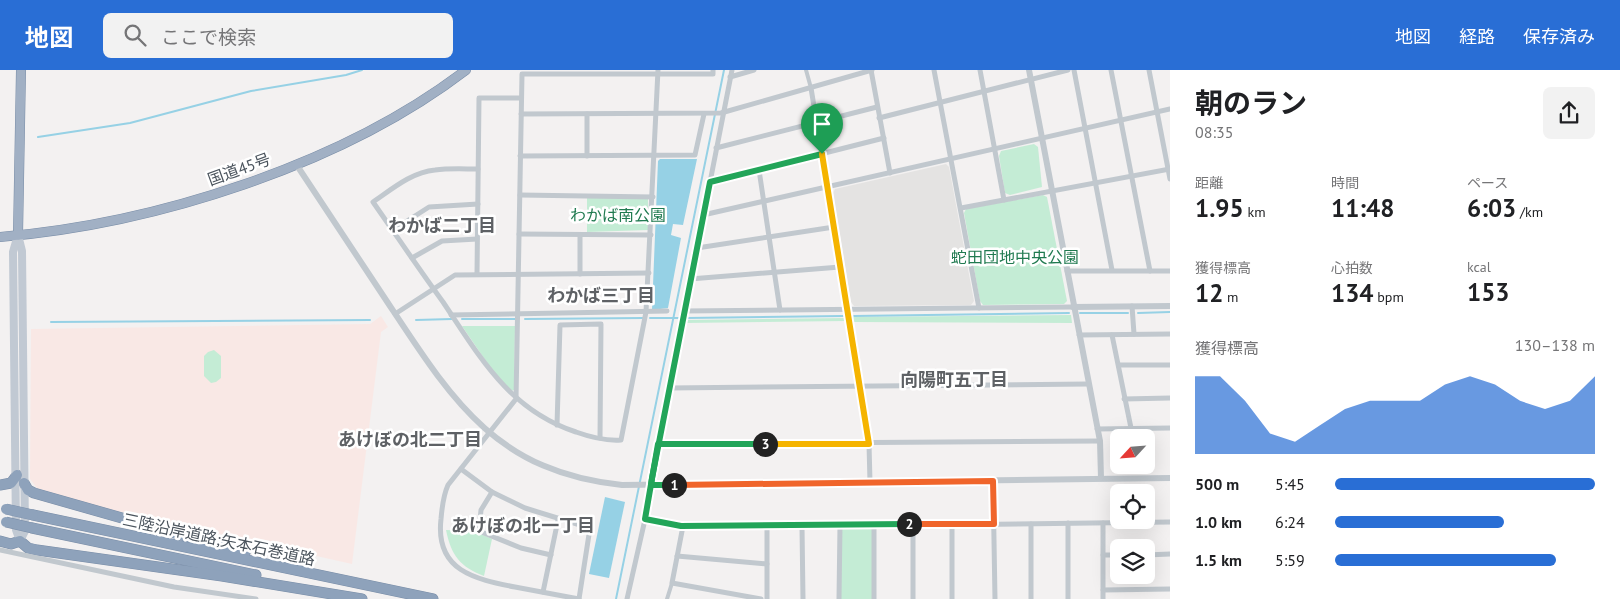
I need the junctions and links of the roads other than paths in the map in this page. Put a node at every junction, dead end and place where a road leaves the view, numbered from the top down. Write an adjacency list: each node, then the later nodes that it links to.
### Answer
1 (21, 70): 64 (highway)
2 (466, 70): 43 (highway, 国道45号)
3 (713, 70): 15 (street)
4 (732, 70): 16 (street)
5 (754, 70): 16 (street)
6 (806, 70): 18 (street)
7 (872, 70): 18 (street); 22 (street)
8 (934, 70): 21 (street)
9 (980, 70): 19 (street)
10 (1029, 70): 17 (street)
11 (1068, 70): 17 (street)
12 (1074, 70): 33 (street)
13 (1111, 70): 31 (street)
14 (1149, 70): 24 (street)
15 (658, 72): 20 (street); 28 (street)
16 (730, 77): 25 (street)
17 (1031, 80): 19 (street); 35 (street)
18 (811, 88): 25 (street); 32 (street)
19 (984, 92): 21 (street); 37 (street)
20 (521, 98): 26 (street); 44 (street)
21 (940, 102): 30 (street); 42 (street)
22 (878, 107): 30 (street); 32 (street)
23 (1170, 109): 24 (street)
24 (1157, 112): 31 (street); 45 (street)
25 (722, 113): 29 (street); 36 (street)
26 (521, 114): 27 (street); 39 (street)
27 (587, 114): 28 (street); 40 (street)
28 (657, 114): 29 (street); 41 (street)
29 (707, 114): 41 (street)
30 (879, 118): 34 (street)
31 (1121, 120): 33 (street); 48 (street)
32 (817, 123): 36 (street); 38 (street)
33 (1084, 128): 35 (street); 51 (street)
34 (884, 138): 38 (street); 47 (street)
35 (1042, 138): 37 (street); 53 (street)
36 (716, 148): 50 (street)
37 (994, 149): 42 (street); 56 (street)
38 (822, 154): 46 (street); 52 (street)
39 (520, 156): 40 (street); 54 (street)
40 (587, 156): 41 (street)
41 (655, 156): 55 (street)
42 (951, 158): 47 (street); 59 (street)
43 (296, 164): 64 (highway, 国道45号); 94 (street)
44 (478, 169): 58 (street); 62 (street)
45 (1169, 169): 48 (street); 49 (street)
46 (759, 170): 50 (street); 57 (street)
47 (890, 172): 52 (street)
48 (1131, 176): 51 (street); 75 (street)
49 (1170, 179)
50 (710, 182): 60 (street)
51 (1095, 183): 53 (street); 73 (street)
52 (827, 188): 57 (street); 61 (street)
53 (1054, 190): 56 (street); 74 (street)
54 (520, 195): 55 (street); 63 (street)
55 (653, 197): 66 (street)
56 (1004, 200): 59 (street)
57 (763, 201): 60 (street); 68 (street)
58 (478, 204): 62 (street); 69 (street)
59 (961, 208): 87 (street)
60 (703, 215): 70 (street)
61 (834, 227): 68 (street); 72 (street)
62 (393, 230): 71 (street)
63 (519, 234): 65 (street); 80 (street)
64 (18, 235): 67 (highway, 国道45号); 120 (main road)
65 (580, 235): 66 (street); 81 (street)
66 (651, 235): 77 (street)
67 (0, 236)
68 (769, 237): 70 (street); 78 (street)
69 (477, 239): 71 (street); 79 (street)
70 (697, 248): 82 (street)
71 (412, 258): 83 (street)
72 (840, 267): 78 (street); 88 (street)
73 (1112, 270): 74 (street); 75 (street)
74 (1067, 271): 86 (street)
75 (1150, 271): 76 (street)
76 (1170, 271)
77 (649, 273): 81 (street); 92 (street)
78 (775, 273): 82 (street); 89 (street)
79 (477, 274): 80 (street); 83 (street)
80 (519, 274): 81 (street); 93 (street)
81 (580, 274)
82 (690, 279): 91 (street)
83 (432, 288): 94 (street); 95 (street)
84 (1132, 306): 85 (street); 86 (street); 97 (street)
85 (1170, 306)
86 (1074, 307): 87 (street); 99 (street)
87 (979, 308): 88 (street)
88 (847, 309): 89 (street); 103 (street)
89 (780, 310): 91 (street)
90 (667, 311): 92 (street)
91 (684, 311): 104 (street)
92 (646, 312): 93 (street); 113 (street)
93 (518, 313): 95 (street); 106 (street)
94 (395, 314): 112 (street)
95 (451, 315): 106 (street)
96 (1112, 334): 97 (street); 99 (street); 100 (street)
97 (1134, 334): 98 (street)
98 (1170, 334)
99 (1079, 335): 102 (street)
100 (1119, 365): 101 (street); 107 (street)
101 (1170, 365)
102 (1088, 384): 103 (street); 111 (street)
103 (860, 386): 104 (street); 116 (street)
104 (669, 388): 115 (street)
105 (1170, 398): 107 (street)
106 (516, 399): 108 (street); 112 (street)
107 (1124, 399): 109 (street)
108 (558, 425): 113 (street); 113 (street)
109 (1131, 428): 110 (street); 111 (street)
110 (1170, 428)
111 (1097, 429): 114 (street)
112 (489, 434): 117 (street); 124 (street)
113 (600, 438)
114 (1100, 441): 116 (street); 118 (street)
115 (658, 444): 116 (street); 124 (street)
116 (869, 444): 122 (street)
117 (461, 468): 125 (street); 156 (street)
118 (1101, 478): 119 (street); 121 (street)
119 (1170, 478)
120 (20, 479): 123 (highway); 142 (main road); 152 (highway)
121 (993, 481): 122 (street); 135 (street)
122 (870, 482): 124 (street)
123 (0, 485)
124 (651, 485): 127 (street)
125 (492, 492): 128 (street); 146 (street)
126 (3, 508): 152 (highway, 三陸沿岸道路;矢本石巻道路, bridge)
127 (645, 519): 139 (street); 162 (street)
128 (558, 520): 146 (street); 161 (street)
129 (3, 521): 159 (highway, 三陸沿岸道路;矢本石巻道路, bridge)
130 (1170, 522): 132 (street)
131 (1068, 523): 132 (street); 136 (street); 173 (street)
132 (1103, 523): 147 (street)
133 (913, 524): 134 (street); 138 (street); 169 (street)
134 (952, 524): 135 (street); 170 (street)
135 (994, 524): 136 (street); 171 (street)
136 (1032, 524): 172 (street)
137 (840, 525): 138 (street); 140 (street); 167 (street)
138 (874, 525): 168 (street)
139 (683, 526): 141 (street); 150 (street)
140 (802, 526): 141 (street); 166 (street)
141 (767, 527): 151 (street)
142 (20, 540): 143 (highway); 158 (highway)
143 (0, 541)
144 (0, 550): 157 (street)
145 (1170, 554): 149 (street)
146 (551, 555): 156 (street)
147 (1102, 555): 148 (street); 154 (street)
148 (1110, 555)
149 (1155, 555)
150 (677, 556): 151 (street); 153 (street)
151 (767, 564): 165 (street)
152 (311, 573): 160 (highway, 三陸沿岸道路;矢本石巻道路)
153 (672, 583): 163 (street); 164 (street)
154 (1103, 590): 155 (street); 174 (street)
155 (1170, 590)
156 (543, 592): 161 (street)
157 (256, 599)
158 (362, 599)
159 (369, 599)
160 (433, 599)
161 (579, 599)
162 (627, 599)
163 (666, 599)
164 (761, 599)
165 (767, 599)
166 (804, 599)
167 (838, 599)
168 (874, 599)
169 (913, 599)
170 (952, 599)
171 (995, 599)
172 (1032, 599)
173 (1068, 599)
174 (1103, 599)

